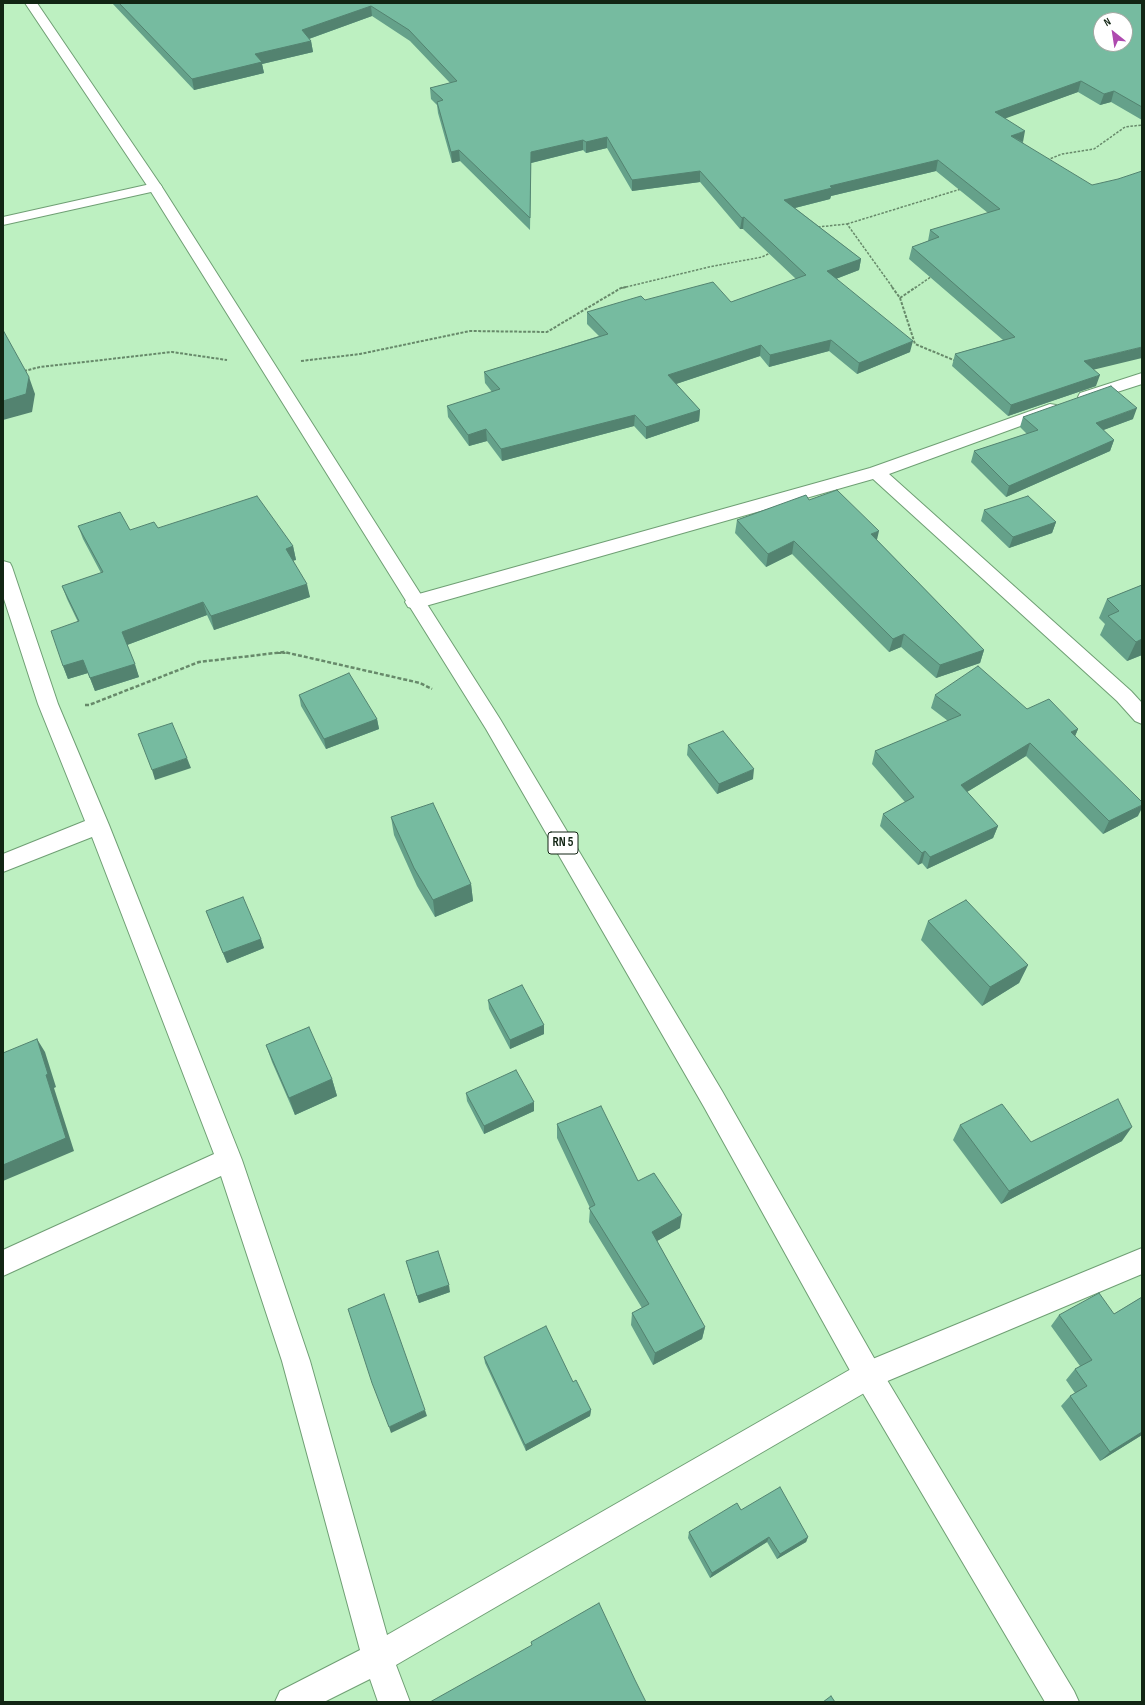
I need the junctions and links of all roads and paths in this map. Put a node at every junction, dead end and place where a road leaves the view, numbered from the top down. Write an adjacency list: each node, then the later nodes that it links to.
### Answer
1 (31, 3): 4 (street, RN 5)
2 (1142, 125): 3 (path)
3 (1043, 162)
4 (155, 187): 6 (street); 13 (street, RN 5)
5 (964, 188): 7 (path)
6 (3, 221)
7 (847, 224): 8 (path); 11 (path)
8 (817, 228)
9 (776, 249): 13 (path)
10 (937, 279): 11 (path)
11 (900, 298): 12 (path)
12 (959, 362)
13 (267, 365): 14 (path); 18 (street, RN 5)
14 (18, 372)
15 (1141, 380): 16 (street)
16 (876, 472): 18 (street); 21 (street)
17 (3, 567): 20 (street)
18 (415, 602): 27 (street, RN 5)
19 (434, 690): 20 (path)
20 (48, 704): 22 (street)
21 (1142, 716)
22 (98, 824): 23 (street); 24 (street)
23 (3, 863)
24 (229, 1160): 26 (street); 28 (street)
25 (1142, 1261): 27 (street)
26 (3, 1263)
27 (868, 1375): 28 (street); 31 (street, RN 5)
28 (378, 1658): 29 (street); 30 (street)
29 (291, 1702)
30 (394, 1702)
31 (1063, 1702)

